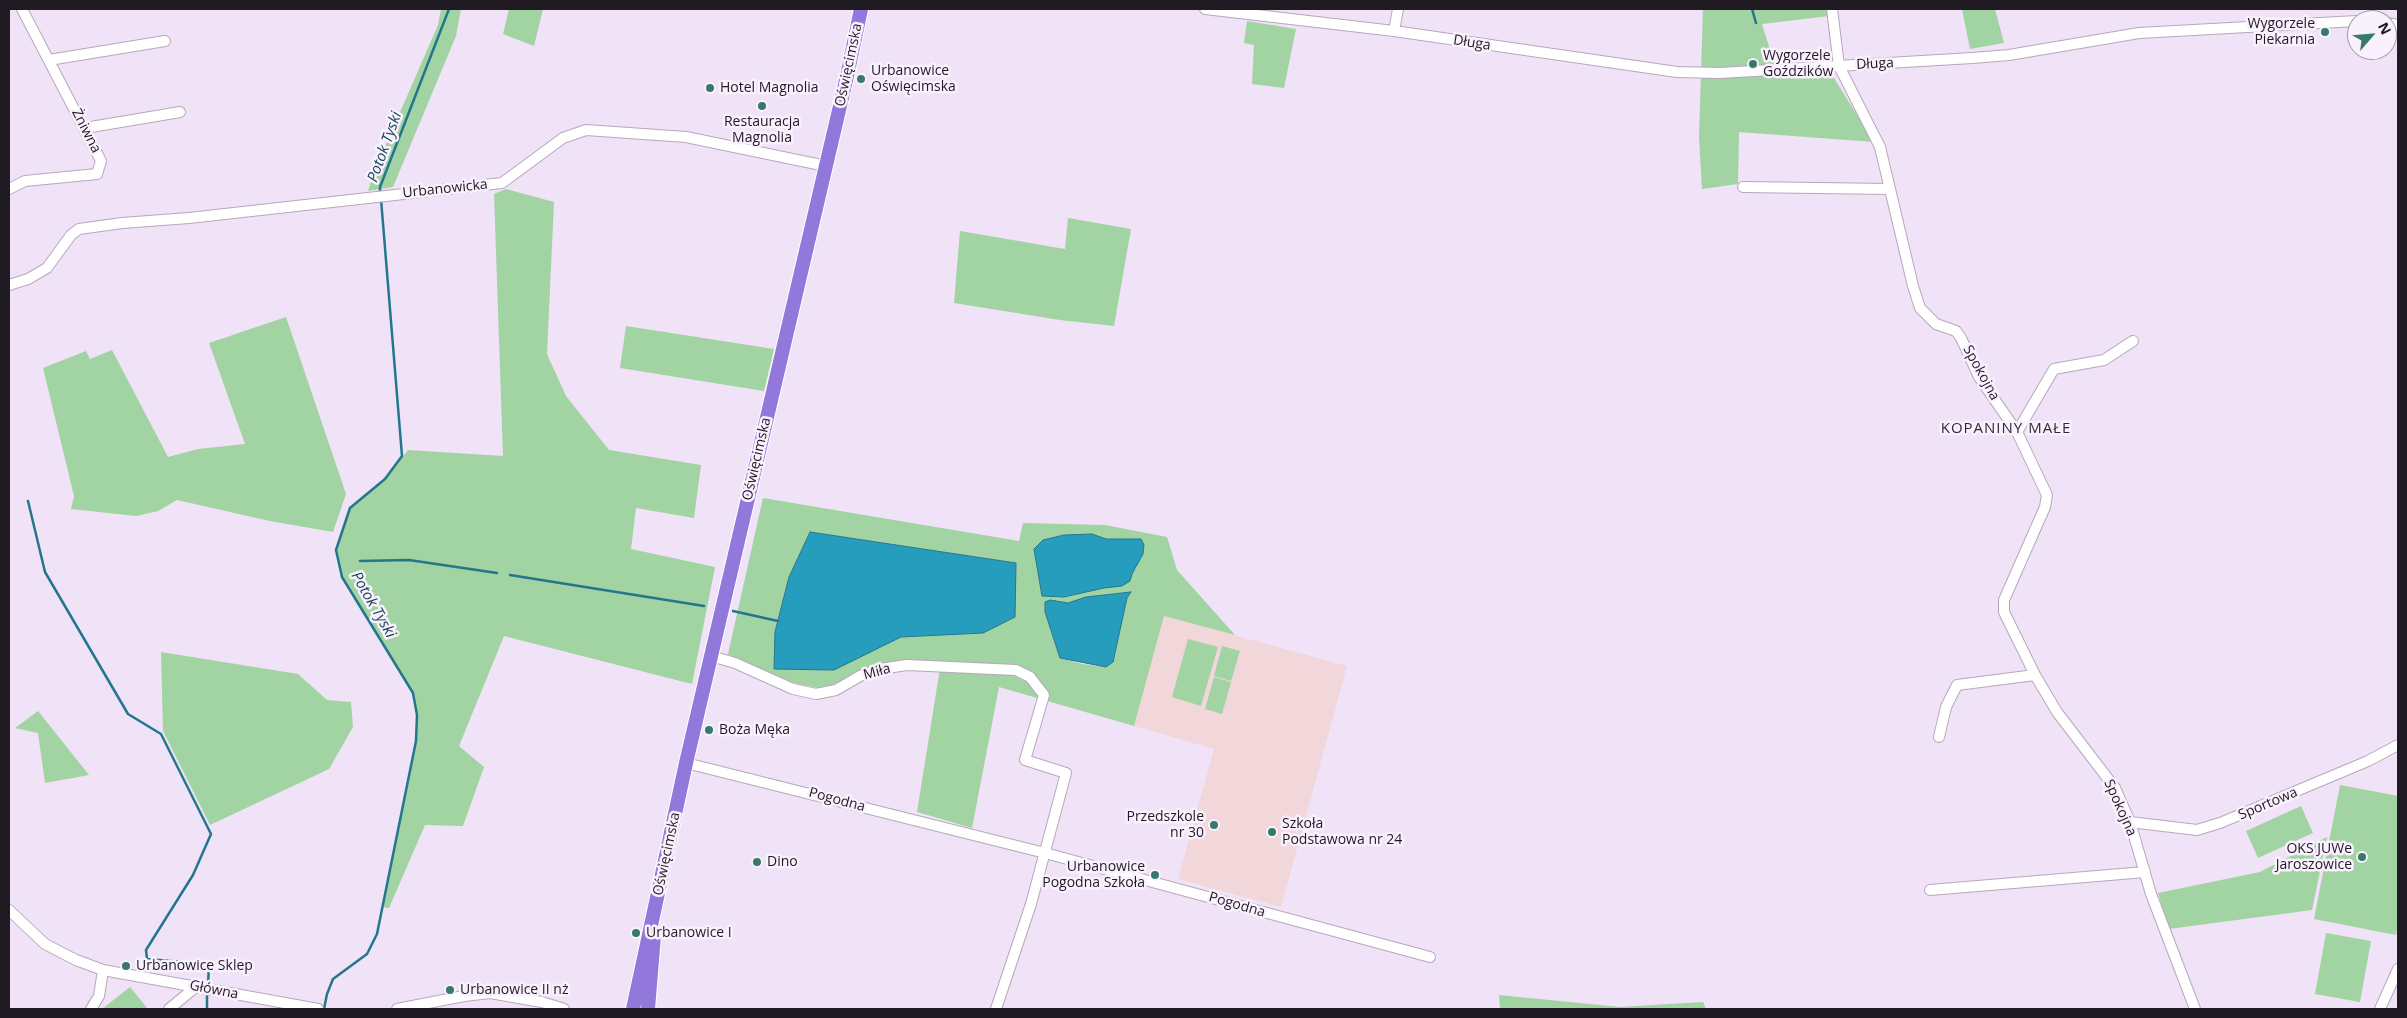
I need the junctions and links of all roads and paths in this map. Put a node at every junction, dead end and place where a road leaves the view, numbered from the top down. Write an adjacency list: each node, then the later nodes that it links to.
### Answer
1 (22, 9): 9 (street, Żniwna)
2 (861, 9): 13 (highway, Oświęcimska)
3 (1205, 9): 7 (street, Długa)
4 (1398, 9): 7 (street)
5 (1832, 9): 10 (street, Spokojna)
6 (2347, 22): 10 (street, Długa)
7 (1394, 31): 10 (street, Długa)
8 (165, 41): 9 (street)
9 (49, 60): 12 (street, Żniwna)
10 (1840, 66): 16 (street, Spokojna)
11 (180, 112): 12 (street)
12 (85, 128): 15 (street, Żniwna)
13 (826, 166): 17 (street, Urbanowicka); 20 (highway, Oświęcimska)
14 (1744, 187): 16 (street)
15 (9, 189)
16 (1890, 190): 19 (street, Spokojna)
17 (9, 285)
18 (2133, 341): 19 (street)
19 (2017, 432): 21 (street, Spokojna)
20 (711, 656): 24 (highway, Oświęcimska); 26 (street, Miła)
21 (2035, 676): 22 (street); 25 (street, Spokojna)
22 (1939, 737)
23 (2398, 745): 25 (street, Sportowa)
24 (686, 763): 26 (street, Pogodna); 30 (highway, Oświęcimska)
25 (2130, 822): 27 (street, Spokojna)
26 (1045, 853): 31 (street, Pogodna); 42 (street)
27 (2145, 872): 28 (street); 43 (street, Spokojna)
28 (1930, 890)
29 (9, 910): 33 (street, Główna)
30 (655, 910): 40 (highway, Oświęcimska); 41 (highway, Oświęcimska)
31 (1430, 957)
32 (2398, 969): 44 (street)
33 (103, 970): 34 (street, Główna); 36 (street)
34 (197, 986): 35 (street, Główna); 37 (street)
35 (314, 1008)
36 (91, 1009)
37 (169, 1009)
38 (397, 1009): 39 (street)
39 (564, 1009)
40 (633, 1009)
41 (648, 1009)
42 (996, 1009)
43 (2194, 1009)
44 (2380, 1009)

